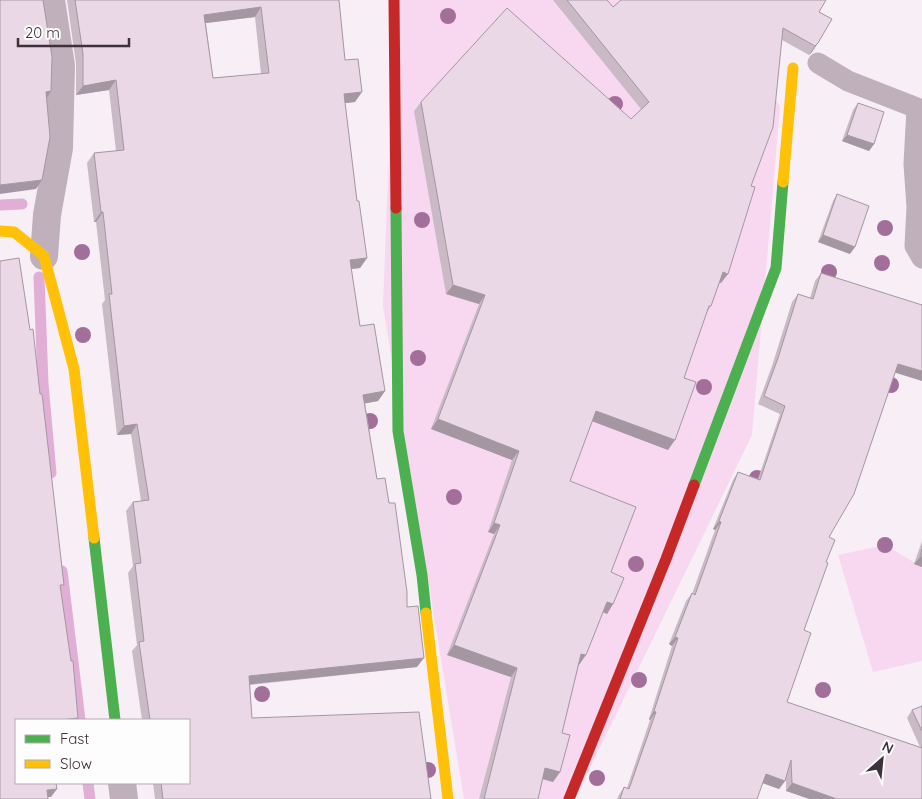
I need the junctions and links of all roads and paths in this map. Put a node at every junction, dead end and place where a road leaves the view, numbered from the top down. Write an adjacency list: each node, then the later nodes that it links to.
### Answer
1 (51, 0): 6 (street)
2 (394, 0): 11 (street)
3 (818, 63): 7 (lane)
4 (793, 68): 12 (street)
5 (0, 231): 6 (street)
6 (44, 256): 8 (street)
7 (922, 258)
8 (115, 719)
9 (122, 784): 10 (street)
10 (124, 799)
11 (448, 799)
12 (569, 799)

